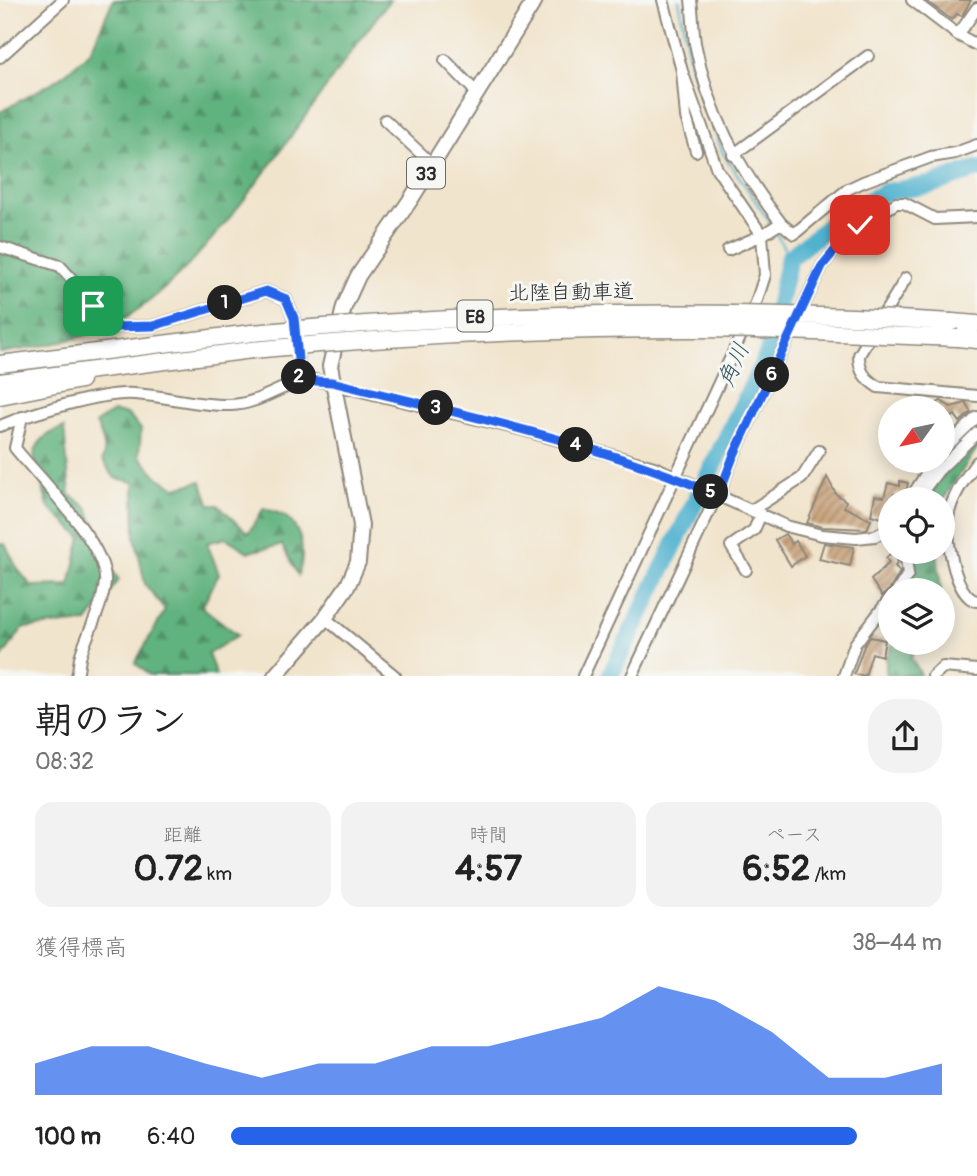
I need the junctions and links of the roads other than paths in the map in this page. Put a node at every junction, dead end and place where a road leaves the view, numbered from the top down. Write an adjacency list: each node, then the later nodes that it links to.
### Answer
1 (63, 0): 10 (street)
2 (535, 0): 13 (main road, 33)
3 (663, 0): 12 (street)
4 (691, 0): 17 (street)
5 (912, 0): 7 (street)
6 (977, 8): 7 (street)
7 (958, 35): 8 (street)
8 (977, 45)
9 (868, 56): 17 (street)
10 (0, 57)
11 (445, 60): 13 (street)
12 (682, 71): 16 (street); 21 (street)
13 (476, 92): 18 (main road, 33)
14 (385, 120): 18 (street)
15 (977, 145): 20 (street)
16 (696, 151)
17 (733, 155): 20 (street)
18 (432, 163): 31 (main road, 33)
19 (977, 217): 43 (street)
20 (781, 223): 21 (street)
21 (762, 235): 23 (street); 41 (street)
22 (0, 247): 29 (street)
23 (728, 250)
24 (906, 278): 33 (street)
25 (977, 324): 28 (highway, 北陸自動車道 / E8, bridge)
26 (977, 340): 27 (highway, 北陸自動車道 / E8, bridge)
27 (224, 353): 30 (highway, 北陸自動車道 / E8); 32 (highway)
28 (0, 364)
29 (300, 380): 31 (street); 35 (street)
30 (0, 382)
31 (332, 382): 41 (street); 49 (main road, 33)
32 (0, 396)
33 (977, 397)
34 (977, 416): 38 (street)
35 (22, 417): 36 (street); 51 (street)
36 (0, 426)
37 (977, 433): 42 (street)
38 (956, 437)
39 (819, 451): 44 (street)
40 (977, 463): 47 (street)
41 (675, 476): 43 (street); 54 (street)
42 (926, 487)
43 (721, 496): 44 (street); 55 (street)
44 (757, 512): 45 (street); 46 (street)
45 (878, 534)
46 (746, 570)
47 (977, 601)
48 (878, 614): 56 (street)
49 (325, 618): 52 (main road, 33); 53 (street)
50 (977, 670): 57 (street)
51 (77, 676)
52 (275, 676)
53 (395, 676)
54 (583, 676)
55 (632, 676)
56 (844, 676)
57 (933, 676)

